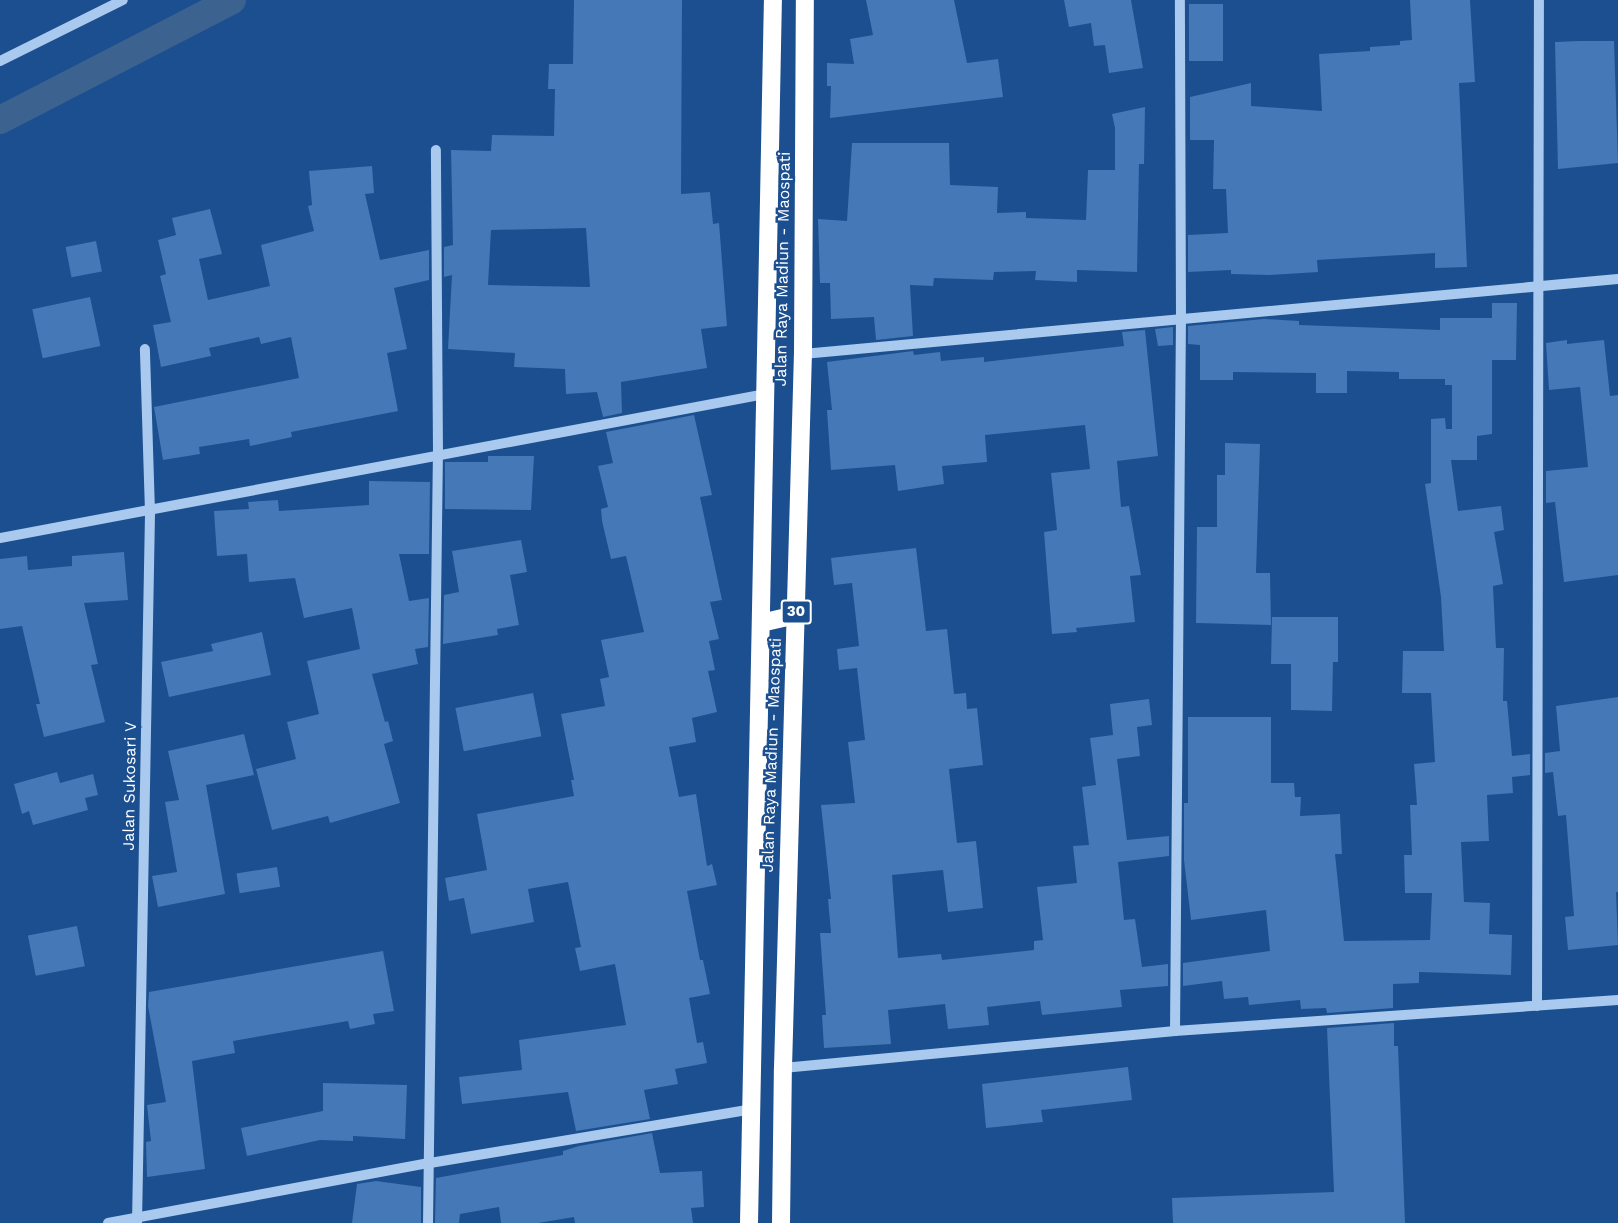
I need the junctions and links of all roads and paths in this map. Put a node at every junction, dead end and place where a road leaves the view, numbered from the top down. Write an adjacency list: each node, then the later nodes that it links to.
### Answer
1 (123, 0): 6 (street)
2 (773, 0): 13 (highway, Jalan Raya Madiun - Maospati / 30)
3 (805, 0): 12 (highway, Jalan Raya Madiun - Maospati / 30)
4 (1180, 0): 10 (street)
5 (1539, 0): 9 (street)
6 (0, 61)
7 (436, 150): 14 (street)
8 (1618, 279): 9 (street)
9 (1537, 287): 10 (street); 20 (street)
10 (1181, 321): 12 (street); 21 (street)
11 (145, 349): 15 (street, Jalan Sukosari V)
12 (803, 354): 17 (highway, Jalan Raya Madiun - Maospati / 30)
13 (765, 394): 14 (street); 18 (highway, Jalan Raya Madiun - Maospati / 30)
14 (438, 453): 15 (street); 24 (street)
15 (150, 512): 16 (street); 25 (street, Jalan Sukosari V)
16 (0, 538)
17 (795, 615): 18 (highway); 22 (highway, Jalan Raya Madiun - Maospati / 30)
18 (761, 623): 23 (highway, Jalan Raya Madiun - Maospati / 30)
19 (1618, 999): 20 (street)
20 (1537, 1006): 21 (street)
21 (1175, 1031): 22 (street)
22 (783, 1068): 29 (highway, Jalan Raya Madiun - Maospati / 30)
23 (752, 1109): 24 (street); 28 (highway, Jalan Raya Madiun - Maospati / 30)
24 (430, 1162): 25 (street); 27 (street)
25 (137, 1220): 26 (street)
26 (108, 1223)
27 (428, 1223)
28 (749, 1223)
29 (781, 1223)

